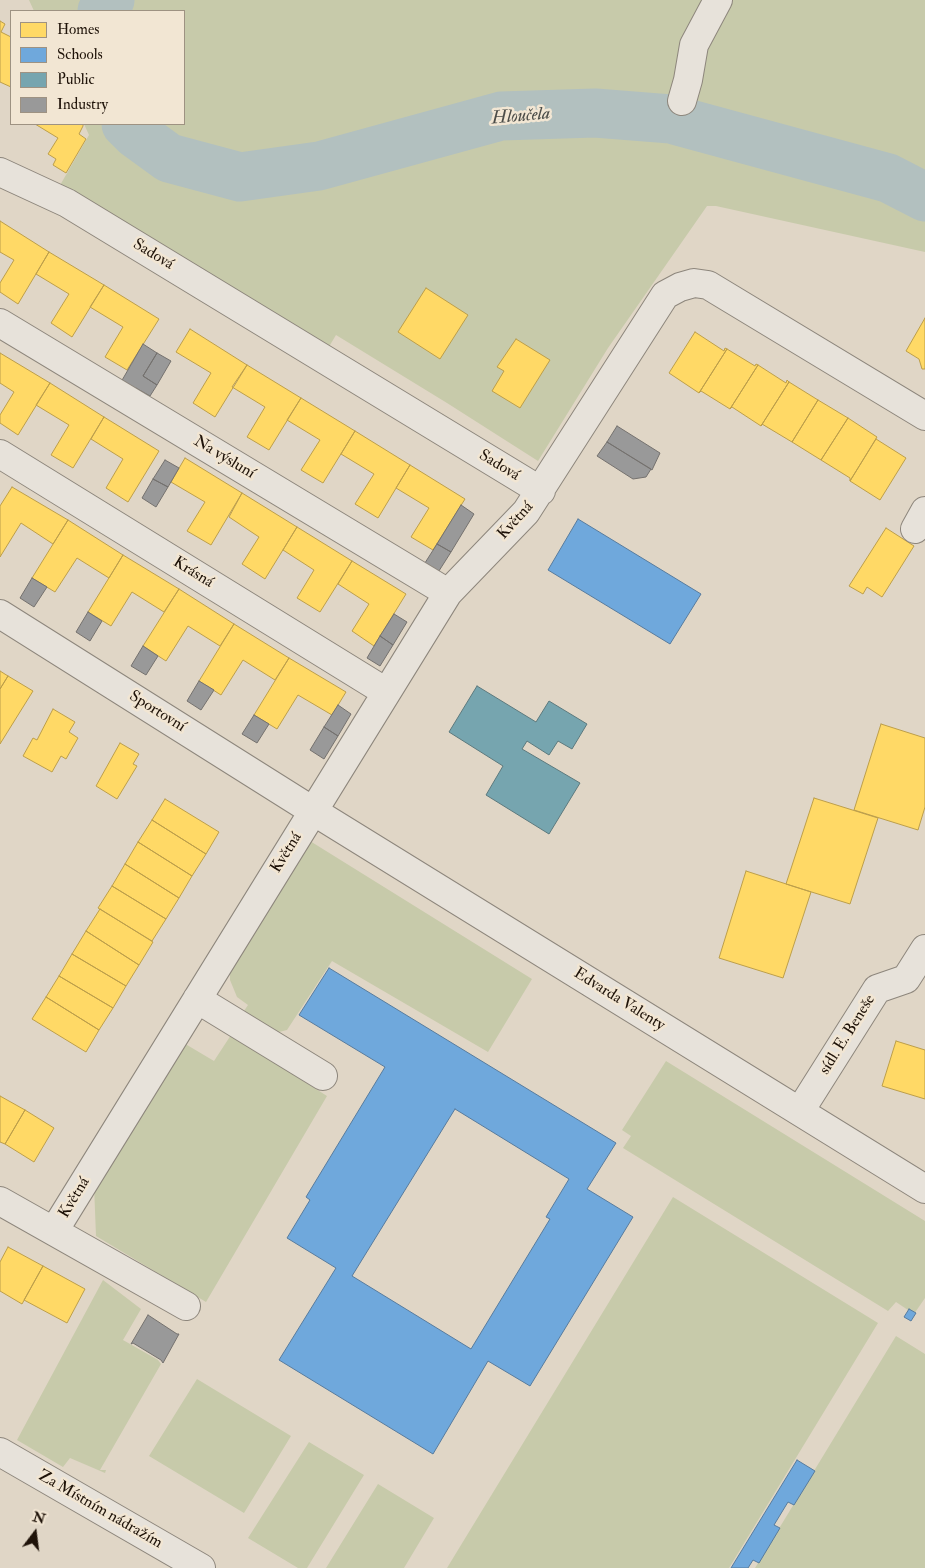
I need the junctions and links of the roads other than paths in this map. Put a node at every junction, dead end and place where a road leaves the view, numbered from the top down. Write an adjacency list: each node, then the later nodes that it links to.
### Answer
1 (718, 0): 2 (street)
2 (682, 101)
3 (0, 172): 7 (street, Sadová)
4 (0, 323): 8 (street, Na výsluní)
5 (925, 416): 7 (street)
6 (0, 454): 10 (street, Krásná)
7 (541, 491): 8 (street, Květná)
8 (448, 593): 10 (street, Květná)
9 (0, 614): 11 (street, Sportovní)
10 (386, 692): 11 (street, Květná)
11 (313, 812): 13 (street, Květná); 15 (street, Edvarda Valenty)
12 (925, 949): 15 (street, sídl. E. Beneše)
13 (197, 999): 14 (street); 18 (street, Květná)
14 (323, 1076)
15 (800, 1111): 16 (street, Edvarda Valenty)
16 (925, 1189)
17 (0, 1201): 18 (street)
18 (54, 1231): 19 (street)
19 (186, 1306)
20 (0, 1452): 21 (street, Za Místním nádražím)
21 (200, 1568)

